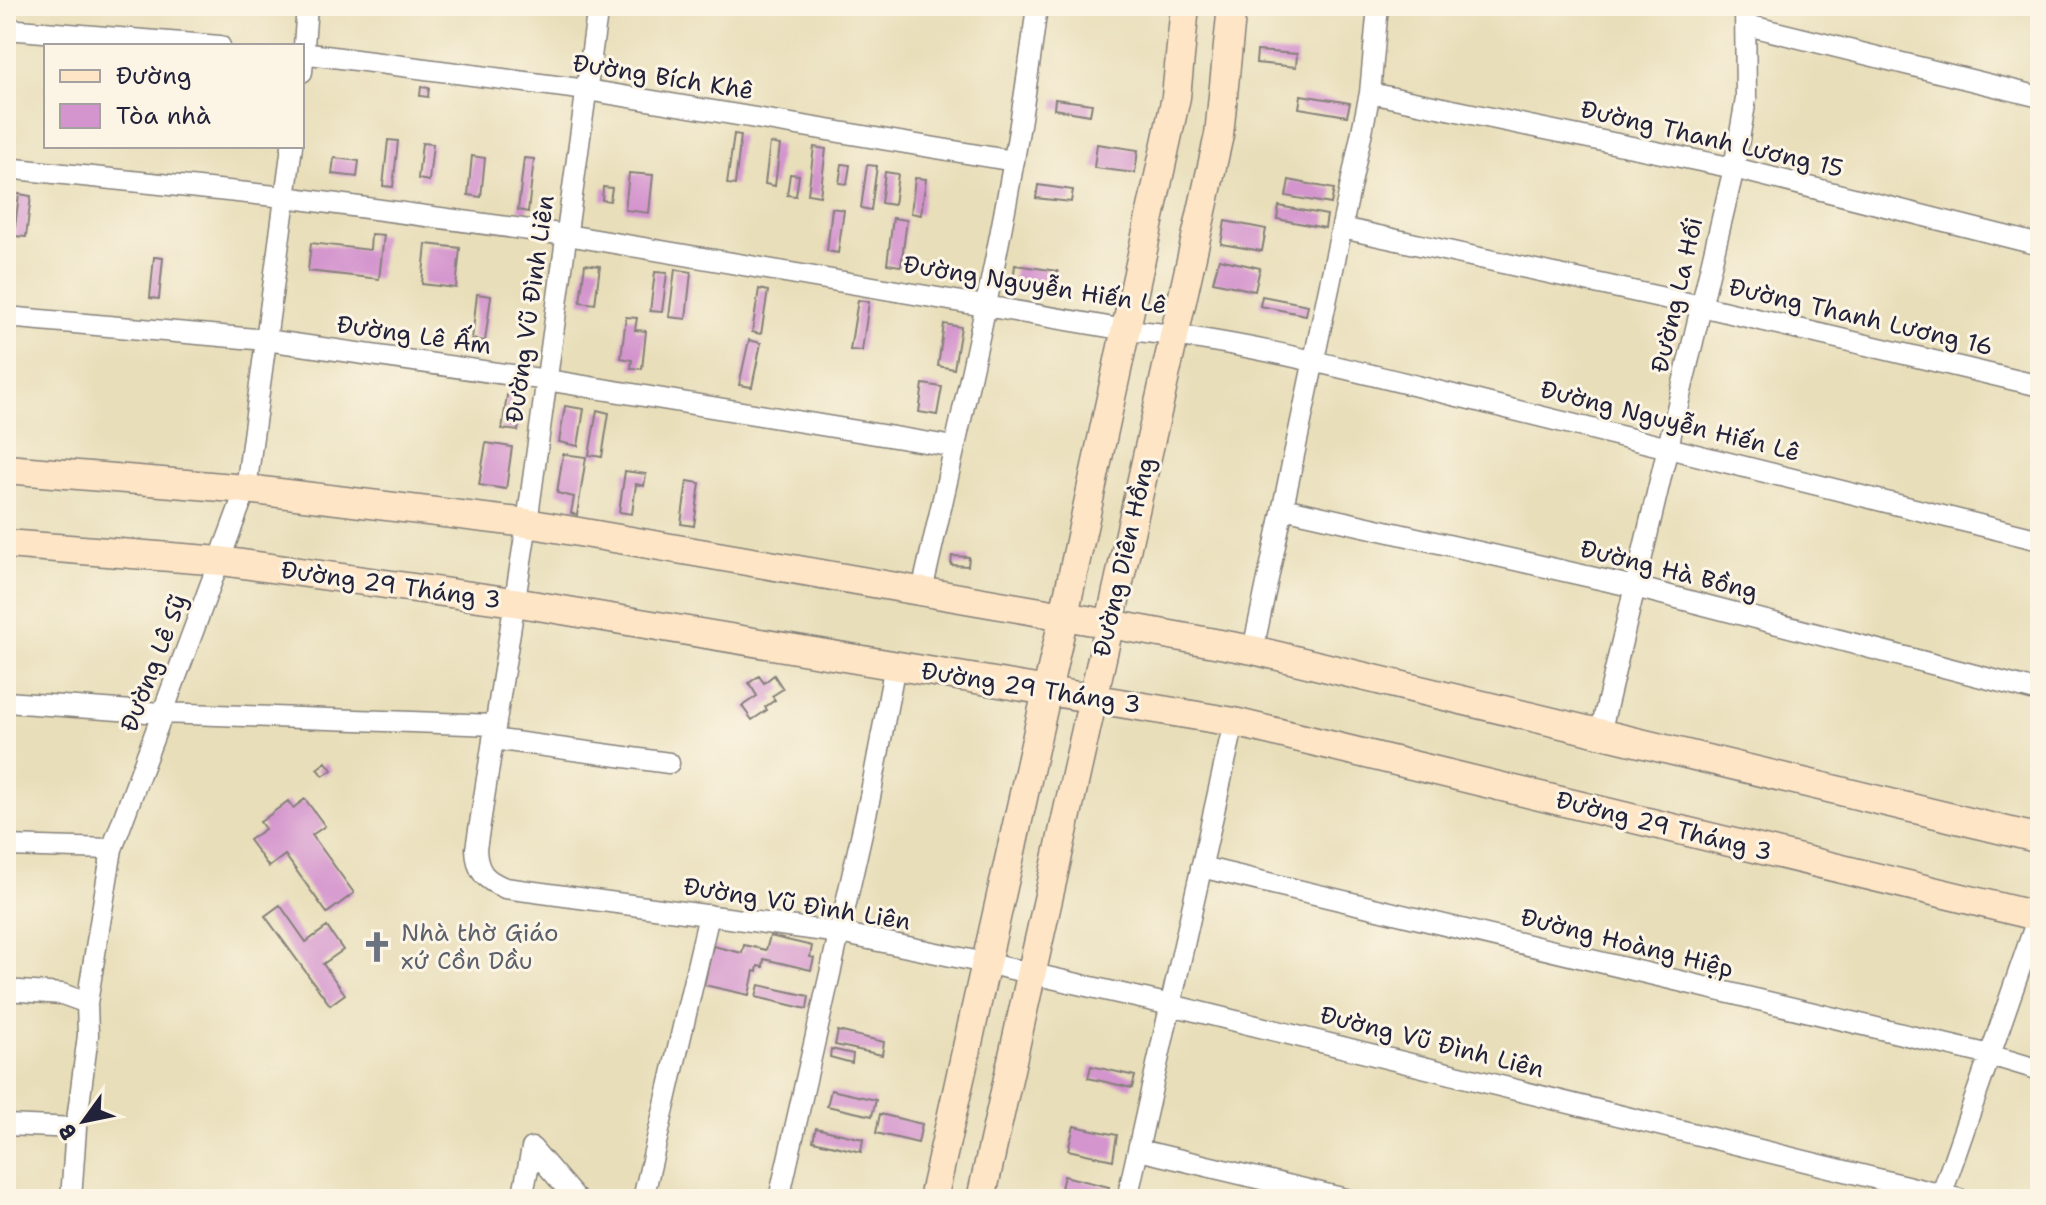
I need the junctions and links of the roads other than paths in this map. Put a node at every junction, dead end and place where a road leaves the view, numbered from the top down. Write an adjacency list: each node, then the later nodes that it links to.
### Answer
1 (307, 6): 10 (street)
2 (598, 6): 12 (street, Đường Vũ Đình Liên)
3 (1037, 6): 16 (street)
4 (1185, 6): 26 (street, Đường Diên Hồng)
5 (1232, 6): 27 (street, Đường Diên Hồng)
6 (1378, 6): 13 (street)
7 (1746, 15): 14 (street); 18 (street, Đường La Hối)
8 (6, 29): 9 (street)
9 (195, 44)
10 (304, 46)
11 (304, 59): 12 (street, Đường Bích Khê)
12 (587, 90): 16 (street, Đường Bích Khê); 21 (street, Đường Vũ Đình Liên)
13 (1370, 93): 18 (street, Đường Thanh Lương 15); 20 (street)
14 (2040, 97)
15 (292, 148): 19 (street, Đường Lê Sỹ)
16 (1014, 161): 23 (street)
17 (6, 168): 19 (street, Đường Nguyễn Hiến Lê)
18 (1734, 168): 22 (street, Đường Thanh Lương 15); 24 (street, Đường La Hối)
19 (285, 197): 21 (street, Đường Nguyễn Hiến Lê); 28 (street, Đường Lê Sỹ)
20 (1342, 228): 24 (street, Đường Thanh Lương 16); 29 (street)
21 (567, 235): 23 (street, Đường Nguyễn Hiến Lê); 30 (street, Đường Vũ Đình Liên)
22 (2040, 245)
23 (987, 305): 26 (street, Đường Nguyễn Hiến Lê); 32 (street)
24 (1701, 306): 31 (street, Đường Thanh Lương 16); 33 (street, Đường La Hối)
25 (6, 317): 28 (street, Đường Lê Ấm)
26 (1126, 330): 27 (street, Đường Nguyễn Hiến Lê); 44 (street, Đường Diên Hồng)
27 (1174, 334): 29 (street, Đường Nguyễn Hiến Lê); 45 (street, Đường Diên Hồng)
28 (266, 340): 30 (street, Đường Lê Ấm); 35 (street, Đường Lê Sỹ)
29 (1314, 362): 33 (street, Đường Nguyễn Hiến Lê); 36 (street)
30 (547, 380): 32 (street, Đường Lê Ấm); 37 (street, Đường Vũ Đình Liên)
31 (2040, 386)
32 (955, 447): 42 (street)
33 (1668, 447): 38 (street, Đường Nguyễn Hiến Lê); 41 (street, Đường La Hối)
34 (6, 469): 35 (street)
35 (246, 489): 37 (street); 40 (street, Đường Lê Sỹ)
36 (1283, 508): 41 (street, Đường Hà Bồng); 46 (street)
37 (527, 523): 42 (street); 43 (street, Đường Vũ Đình Liên)
38 (2040, 540)
39 (6, 544): 40 (street, Đường 29 Tháng 3)
40 (221, 561): 43 (street, Đường 29 Tháng 3); 52 (street, Đường Lê Sỹ)
41 (1635, 587): 49 (street, Đường Hà Bồng); 55 (street, Đường La Hối)
42 (922, 591): 44 (street)
43 (514, 602): 47 (street, Đường 29 Tháng 3); 54 (street, Đường Vũ Đình Liên)
44 (1064, 615): 45 (street); 48 (street, Đường Diên Hồng)
45 (1110, 624): 46 (street); 50 (street, Đường Diên Hồng)
46 (1253, 650): 55 (street)
47 (895, 665): 48 (street, Đường 29 Tháng 3); 63 (street)
48 (1046, 690): 50 (street, Đường 29 Tháng 3); 64 (street, Đường Diên Hồng)
49 (2040, 692)
50 (1092, 698): 53 (street, Đường 29 Tháng 3); 65 (street, Đường Diên Hồng)
51 (6, 702): 52 (street)
52 (161, 713): 54 (street); 59 (street, Đường Lê Sỹ)
53 (1234, 722): 60 (street); 62 (street, Đường 29 Tháng 3)
54 (494, 732): 56 (street); 61 (street, Đường Vũ Đình Liên)
55 (1600, 734): 57 (street)
56 (669, 763)
57 (2040, 839)
58 (6, 846): 59 (street)
59 (112, 849): 67 (street, Đường Lê Sỹ)
60 (1201, 867): 68 (street); 69 (street, Đường Hoàng Hiệp)
61 (709, 915): 63 (street, Đường Vũ Đình Liên); 78 (street)
62 (2039, 915): 69 (street)
63 (840, 933): 64 (street, Đường Vũ Đình Liên); 79 (street)
64 (985, 963): 65 (street, Đường Vũ Đình Liên); 80 (street, Đường Diên Hồng)
65 (1031, 973): 68 (street, Đường Vũ Đình Liên); 81 (street, Đường Diên Hồng)
66 (6, 990): 67 (street)
67 (87, 1003): 72 (street, Đường Lê Sỹ)
68 (1171, 1005): 73 (street); 74 (street, Đường Vũ Đình Liên)
69 (1990, 1055): 70 (street, Đường Hoàng Hiệp); 74 (street)
70 (2040, 1070)
71 (6, 1125): 72 (street)
72 (76, 1128): 75 (street, Đường Lê Sỹ)
73 (1139, 1150): 82 (street); 83 (street)
74 (1947, 1197)
75 (71, 1199)
76 (522, 1199): 77 (street)
77 (576, 1199)
78 (643, 1199)
79 (779, 1199)
80 (933, 1199)
81 (981, 1199)
82 (1127, 1199)
83 (1346, 1199)

